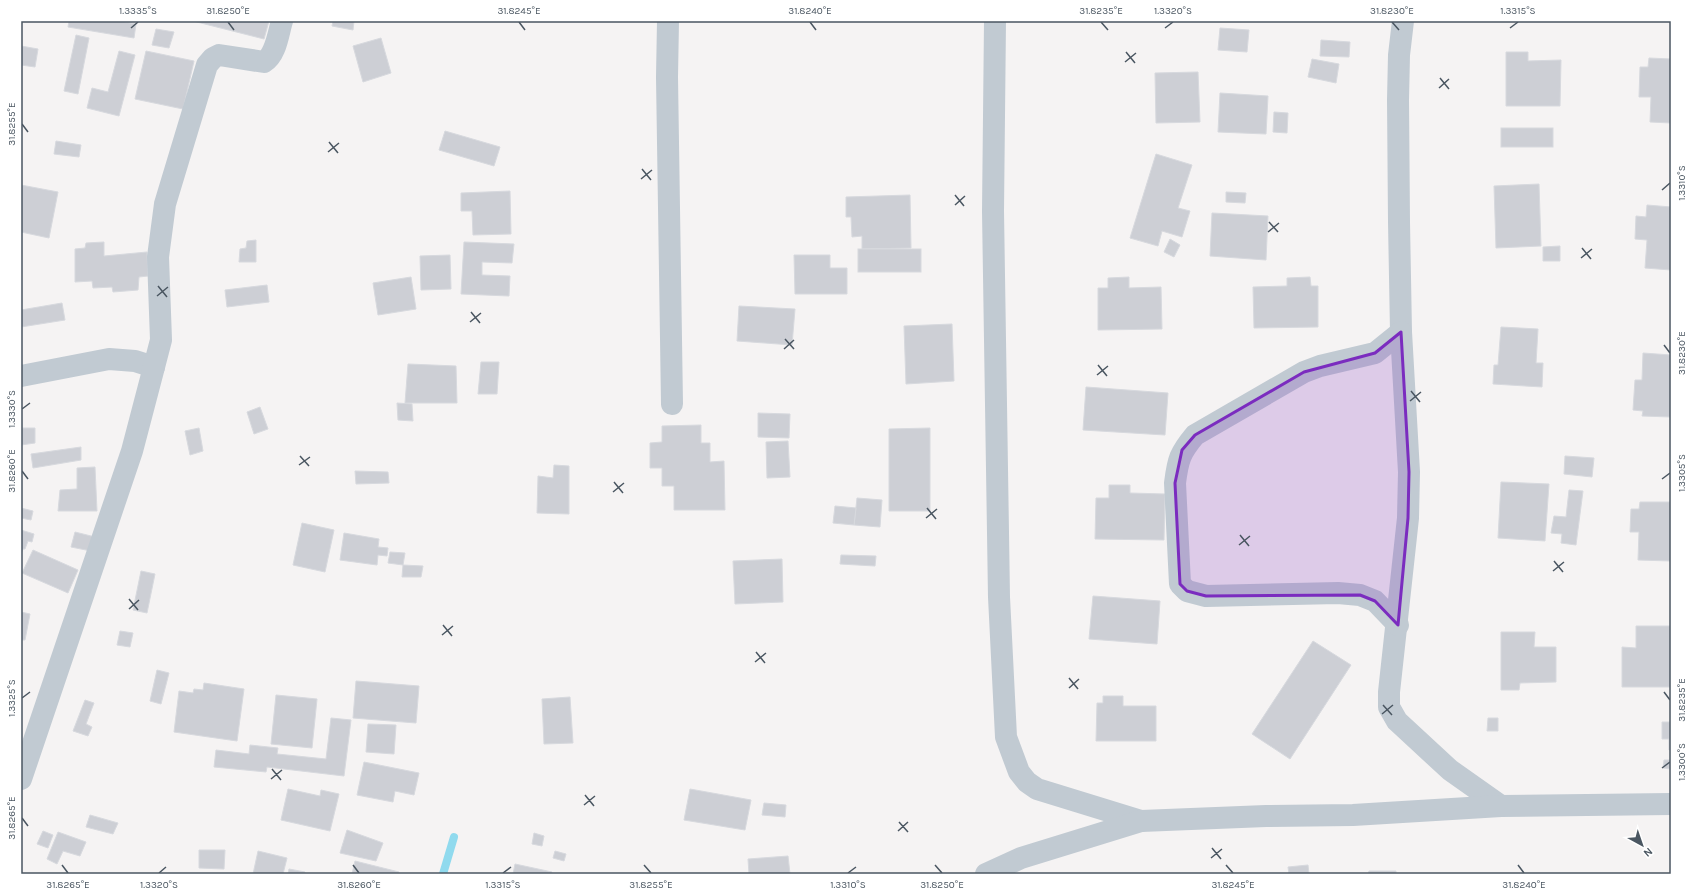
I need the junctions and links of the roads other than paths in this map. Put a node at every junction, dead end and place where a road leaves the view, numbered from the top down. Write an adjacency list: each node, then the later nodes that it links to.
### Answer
1 (282, 21): 6 (street)
2 (668, 21): 8 (street)
3 (995, 21): 13 (street)
4 (1403, 21): 5 (street)
5 (1401, 332): 9 (street); 9 (street)
6 (154, 367): 7 (street); 10 (street)
7 (21, 376)
8 (672, 404)
9 (1398, 625): 12 (street)
10 (21, 779)
11 (1671, 804): 12 (street)
12 (1501, 806): 13 (street)
13 (1141, 821): 14 (street)
14 (986, 874)

